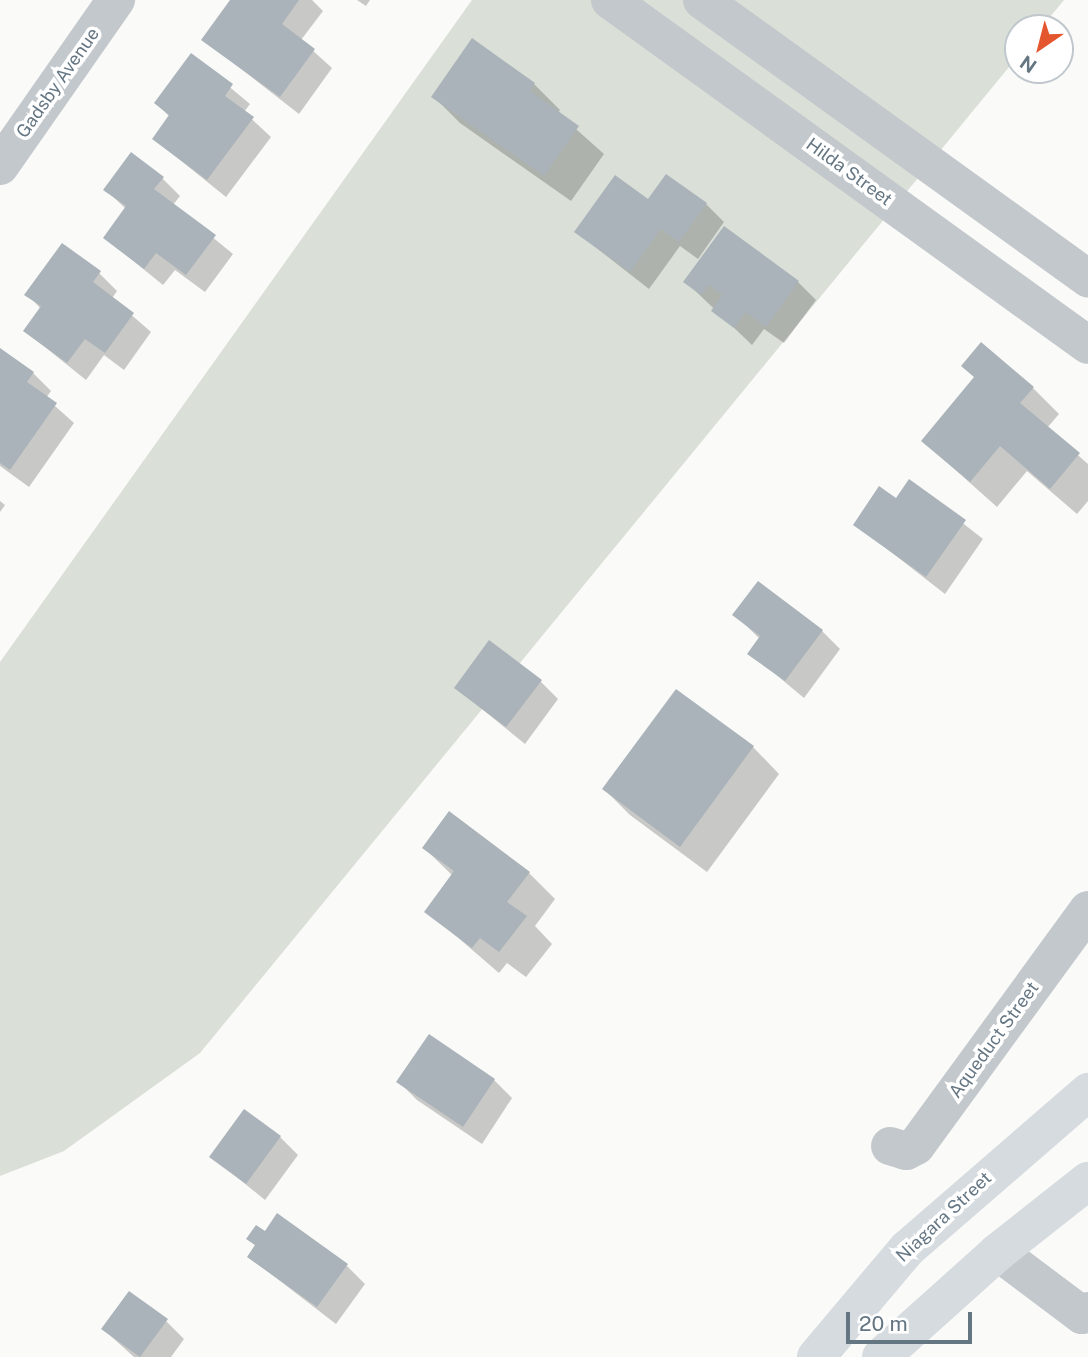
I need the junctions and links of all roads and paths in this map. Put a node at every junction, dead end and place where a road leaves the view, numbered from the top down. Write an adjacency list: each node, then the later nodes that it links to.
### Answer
1 (116, 0): 4 (street, Gadsby Avenue)
2 (610, 0): 6 (street, Hilda Street)
3 (702, 0): 5 (street)
4 (0, 166)
5 (1088, 278)
6 (1088, 345)
7 (1088, 910): 9 (street, Aqueduct Street)
8 (1088, 1093): 13 (main road, Niagara Street)
9 (890, 1146)
10 (1088, 1181): 11 (main road)
11 (998, 1252): 12 (street); 14 (main road)
12 (1086, 1315)
13 (816, 1357)
14 (881, 1357)

